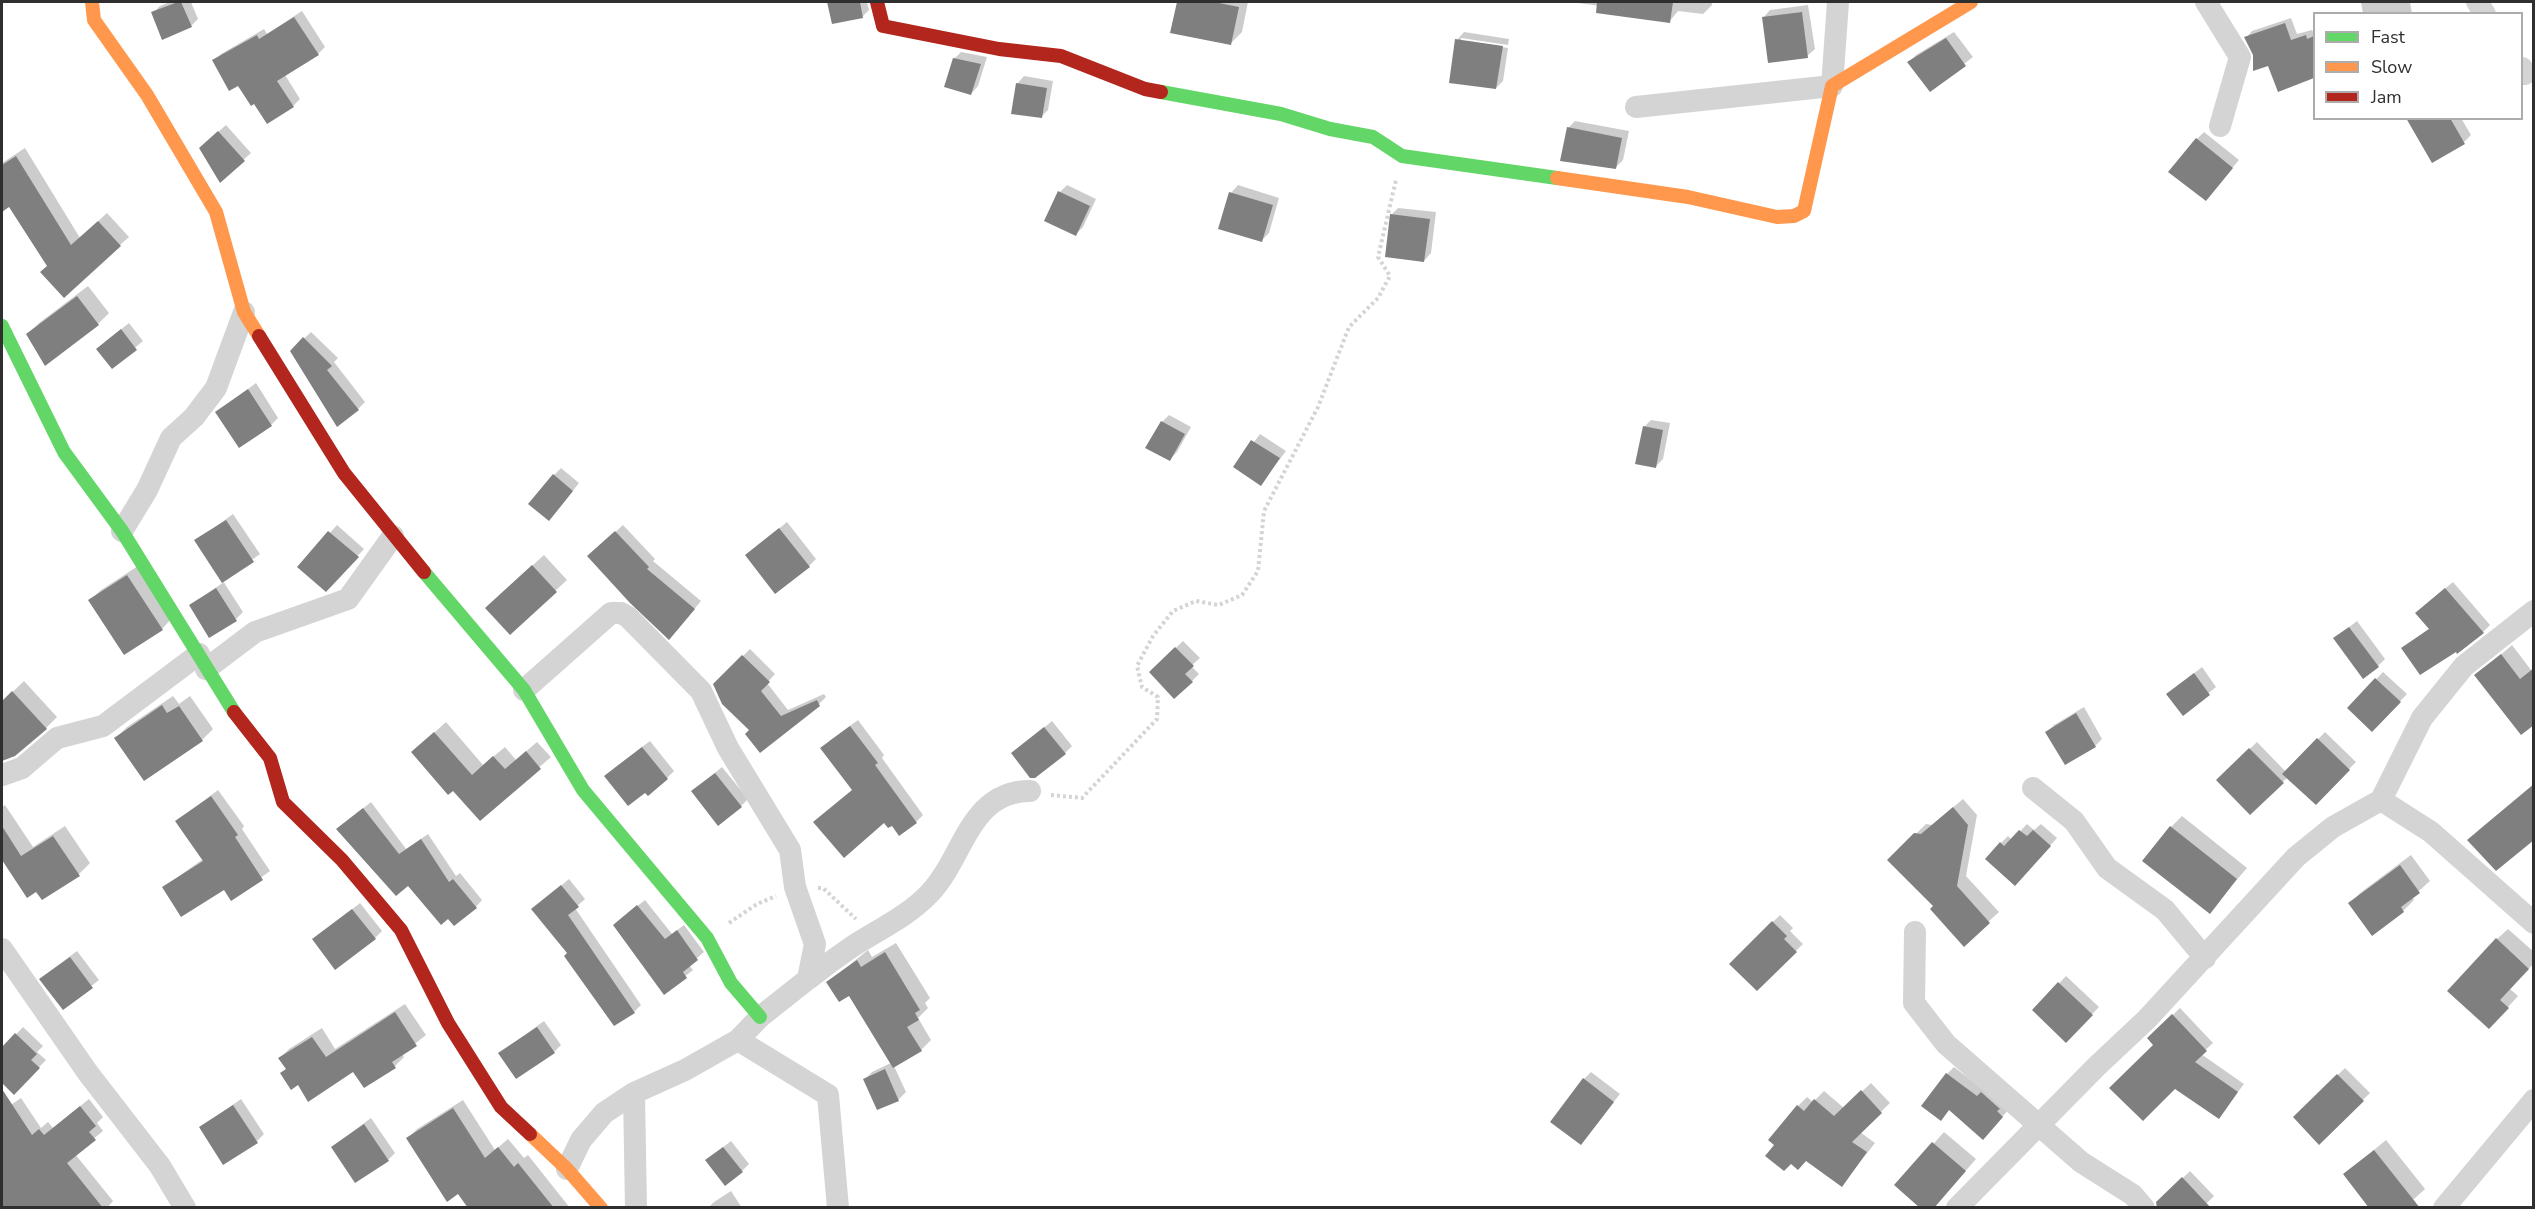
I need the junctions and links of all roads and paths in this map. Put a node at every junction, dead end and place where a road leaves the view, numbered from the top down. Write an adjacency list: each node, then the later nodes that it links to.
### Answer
1 (92, 2): 10 (street)
2 (877, 2): 9 (street)
3 (1838, 2): 6 (street)
4 (1971, 2): 6 (street)
5 (2206, 2): 8 (street)
6 (1832, 86): 7 (street); 9 (street)
7 (1636, 107)
8 (2220, 126)
9 (1402, 156): 20 (path)
10 (244, 312): 12 (street); 13 (street)
11 (2, 326): 12 (street)
12 (122, 531): 16 (street)
13 (393, 536): 16 (street); 17 (street)
14 (2534, 611): 15 (street)
15 (2523, 628): 21 (street)
16 (202, 662): 18 (street); 32 (street)
17 (524, 690): 26 (street); 27 (street)
18 (2, 775)
19 (2033, 788): 25 (street)
20 (1030, 791): 26 (street)
21 (2381, 800): 22 (street); 25 (street)
22 (2534, 923)
23 (1915, 932): 31 (street)
24 (2, 949): 33 (street)
25 (2205, 958): 31 (street)
26 (807, 979): 27 (street)
27 (760, 1017): 28 (street)
28 (738, 1040): 29 (street); 36 (street)
29 (634, 1093): 32 (street); 35 (street)
30 (2534, 1100): 39 (street)
31 (2037, 1125): 37 (street); 38 (street)
32 (567, 1169): 34 (street)
33 (185, 1208)
34 (601, 1208)
35 (636, 1208)
36 (838, 1208)
37 (1958, 1208)
38 (2144, 1208)
39 (2444, 1208)

